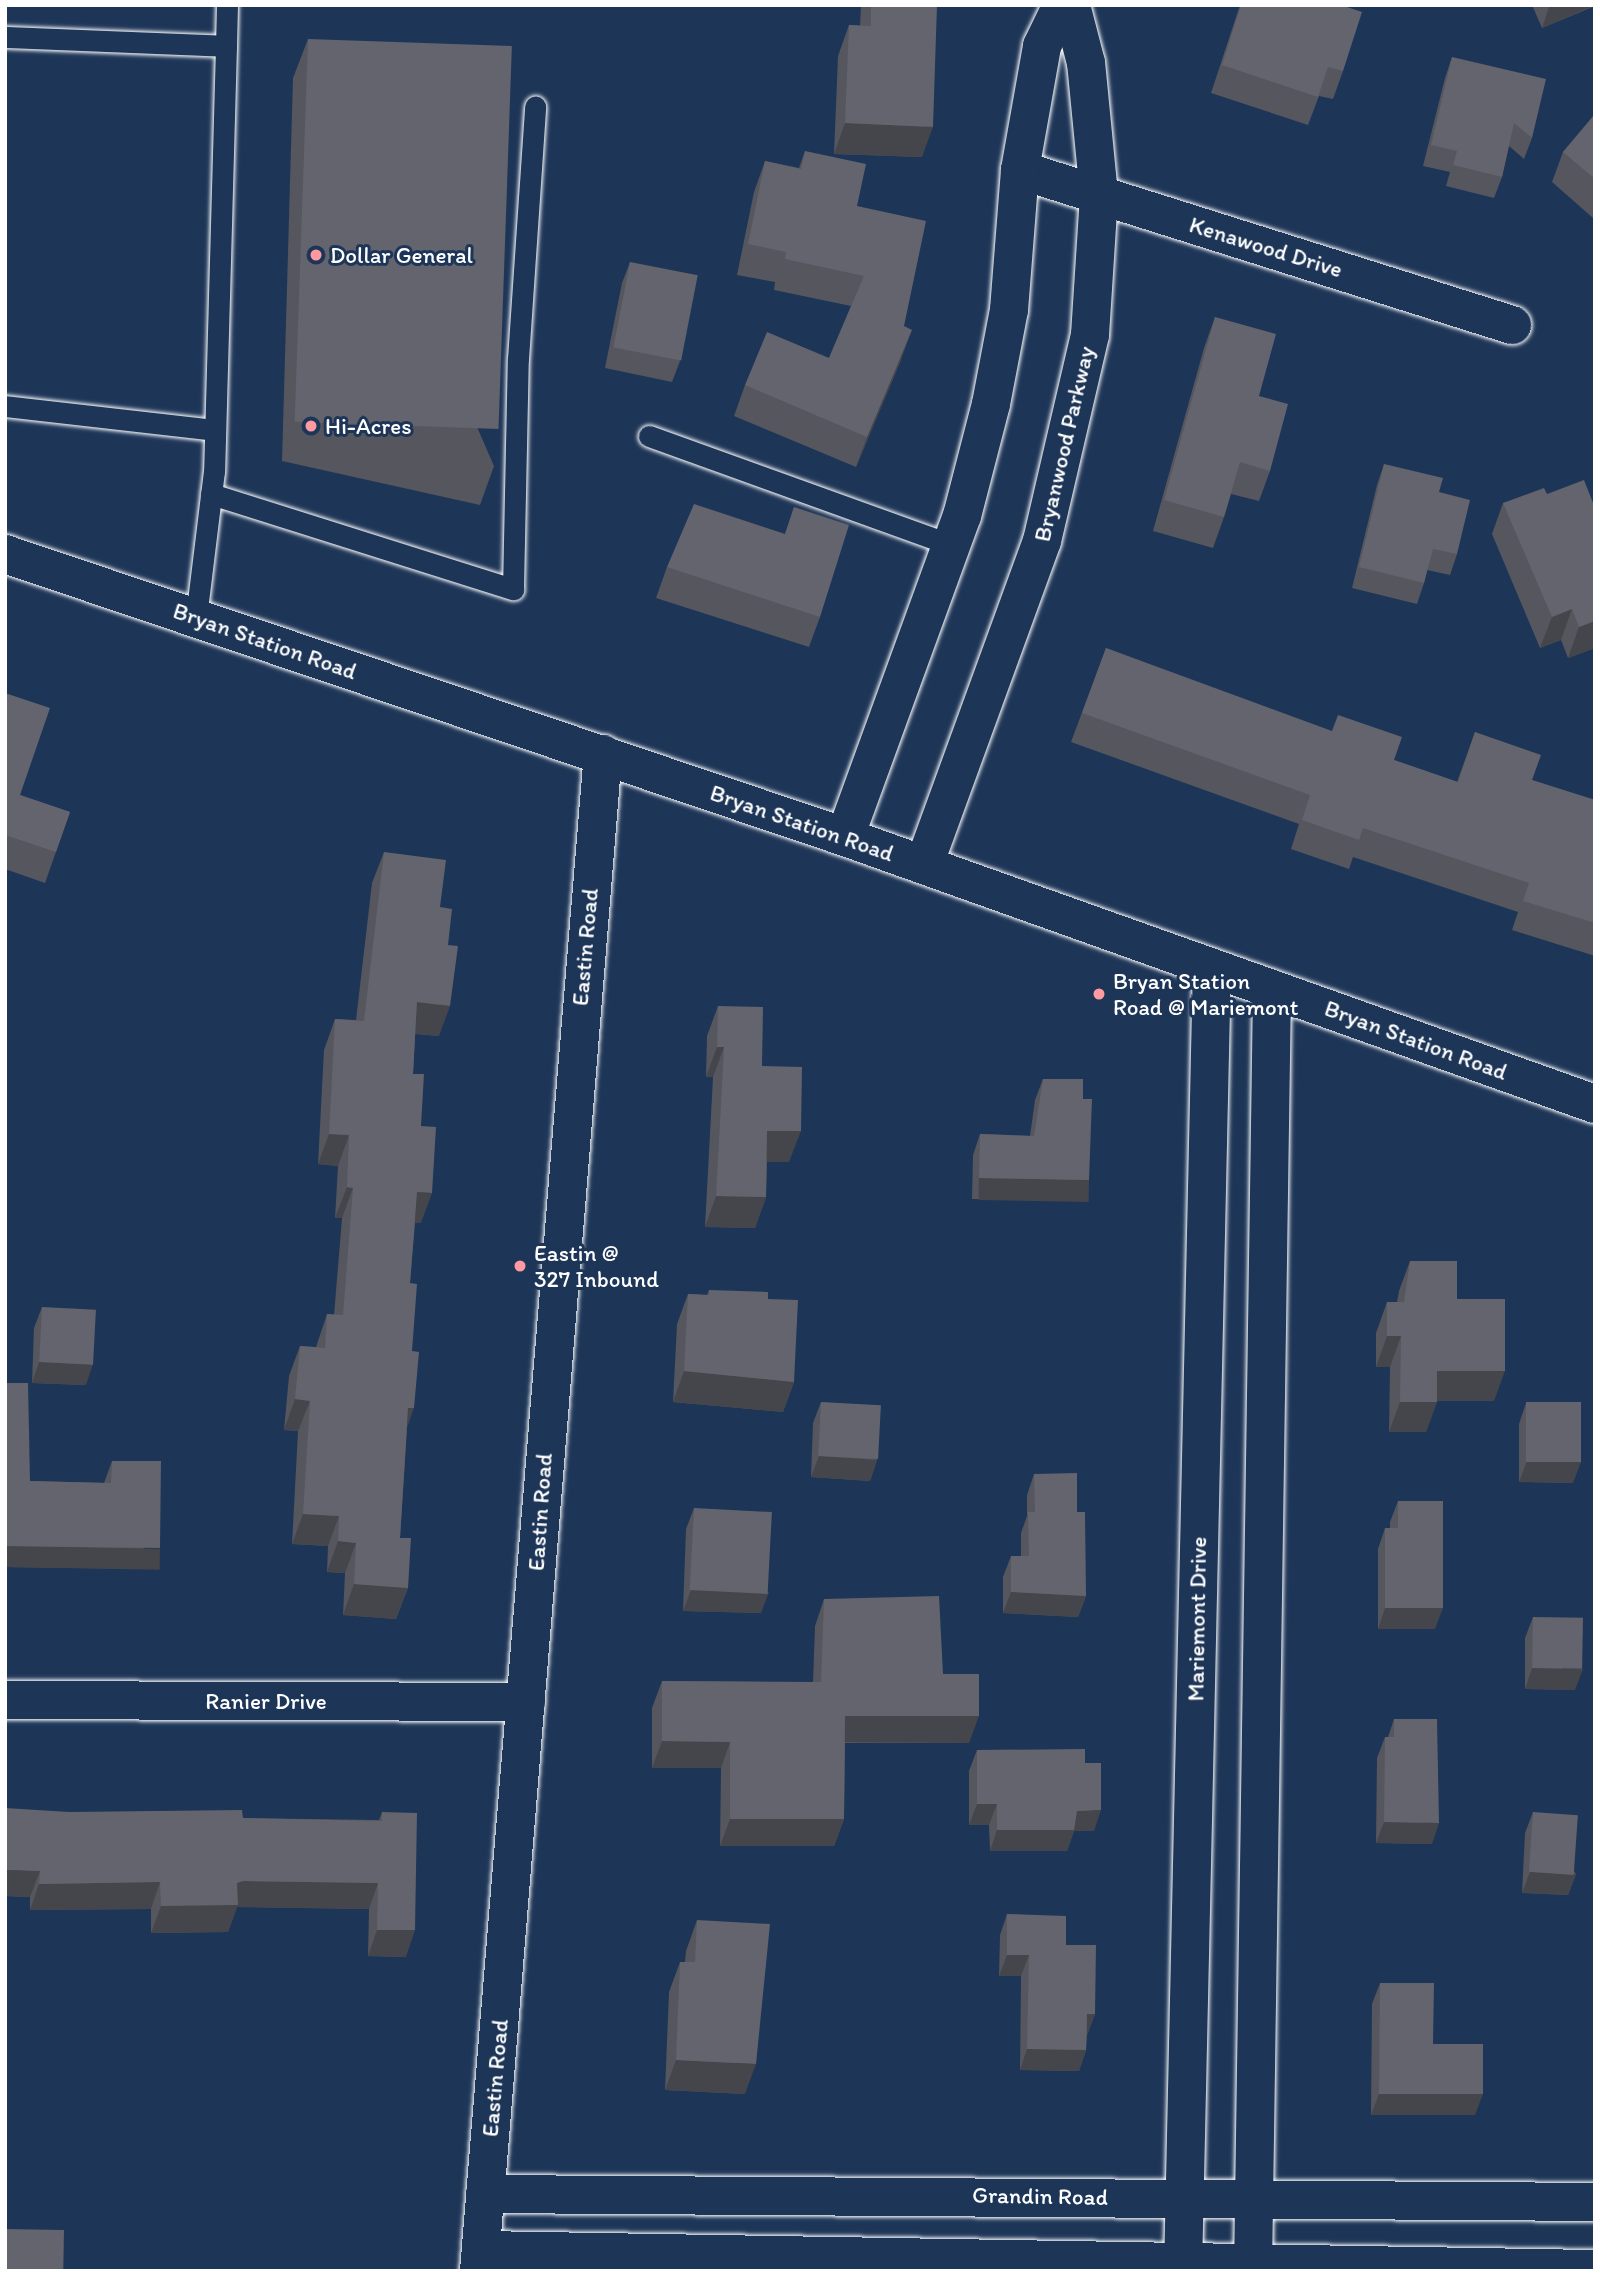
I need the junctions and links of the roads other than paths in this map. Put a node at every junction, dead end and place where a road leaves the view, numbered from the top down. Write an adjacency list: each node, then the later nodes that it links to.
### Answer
1 (227, 5): 5 (lane)
2 (1062, 5): 7 (street)
3 (1071, 5): 8 (street, Bryanwood Parkway)
4 (5, 37): 5 (lane)
5 (226, 46): 11 (lane)
6 (535, 107): 13 (lane)
7 (1020, 170): 8 (street, Kenawood Drive); 14 (street)
8 (1100, 195): 9 (street, Kenawood Drive); 19 (street, Bryanwood Parkway)
9 (1512, 325)
10 (5, 406): 11 (lane)
11 (215, 430): 13 (lane)
12 (649, 436): 14 (lane)
13 (211, 494): 16 (lane)
14 (951, 545): 18 (street)
15 (5, 554): 16 (street, Bryan Station Road)
16 (196, 618): 17 (street, Bryan Station Road)
17 (603, 754): 18 (street, Bryan Station Road); 24 (street, Eastin Road)
18 (845, 837): 19 (street, Bryan Station Road)
19 (923, 865): 20 (street, Bryan Station Road)
20 (1212, 968): 21 (street, Bryan Station Road); 26 (street, Mariemont Drive)
21 (1272, 989): 22 (street, Bryan Station Road); 27 (street)
22 (1595, 1104)
23 (5, 1700): 24 (street, Ranier Drive)
24 (526, 1702): 25 (street, Eastin Road)
25 (485, 2194): 26 (street, Grandin Road); 29 (street, Eastin Road)
26 (1183, 2197): 27 (street, Grandin Road); 30 (street, Mariemont Drive)
27 (1254, 2199): 28 (street, Grandin Road); 31 (street)
28 (1595, 2202)
29 (480, 2261): 30 (street)
30 (1183, 2268): 31 (street)
31 (1253, 2268): 32 (street)
32 (1595, 2269)

